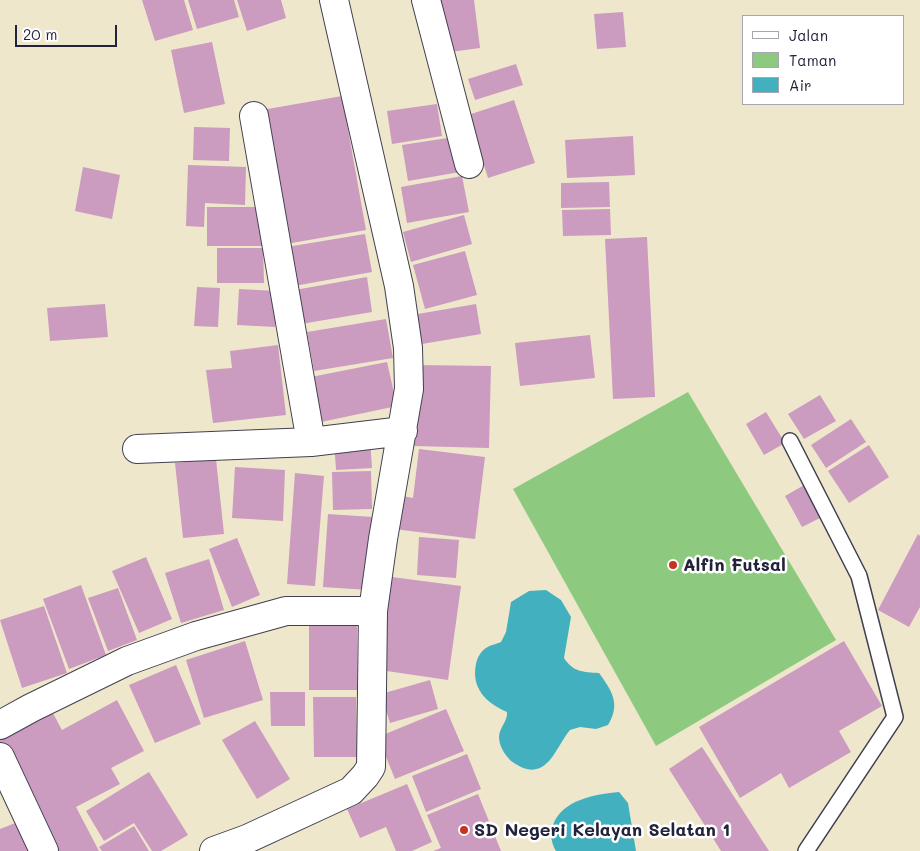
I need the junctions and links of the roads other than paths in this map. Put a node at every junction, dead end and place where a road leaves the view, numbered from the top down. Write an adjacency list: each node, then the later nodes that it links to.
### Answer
1 (334, 0): 5 (street)
2 (426, 0): 4 (street)
3 (254, 116): 7 (street)
4 (469, 164)
5 (403, 430): 7 (street); 9 (street)
6 (790, 441): 15 (lane)
7 (311, 442): 8 (street)
8 (137, 449)
9 (373, 611): 10 (street); 12 (street)
10 (0, 725)
11 (0, 757): 13 (street)
12 (250, 845): 14 (street)
13 (44, 851)
14 (214, 851)
15 (806, 851)

